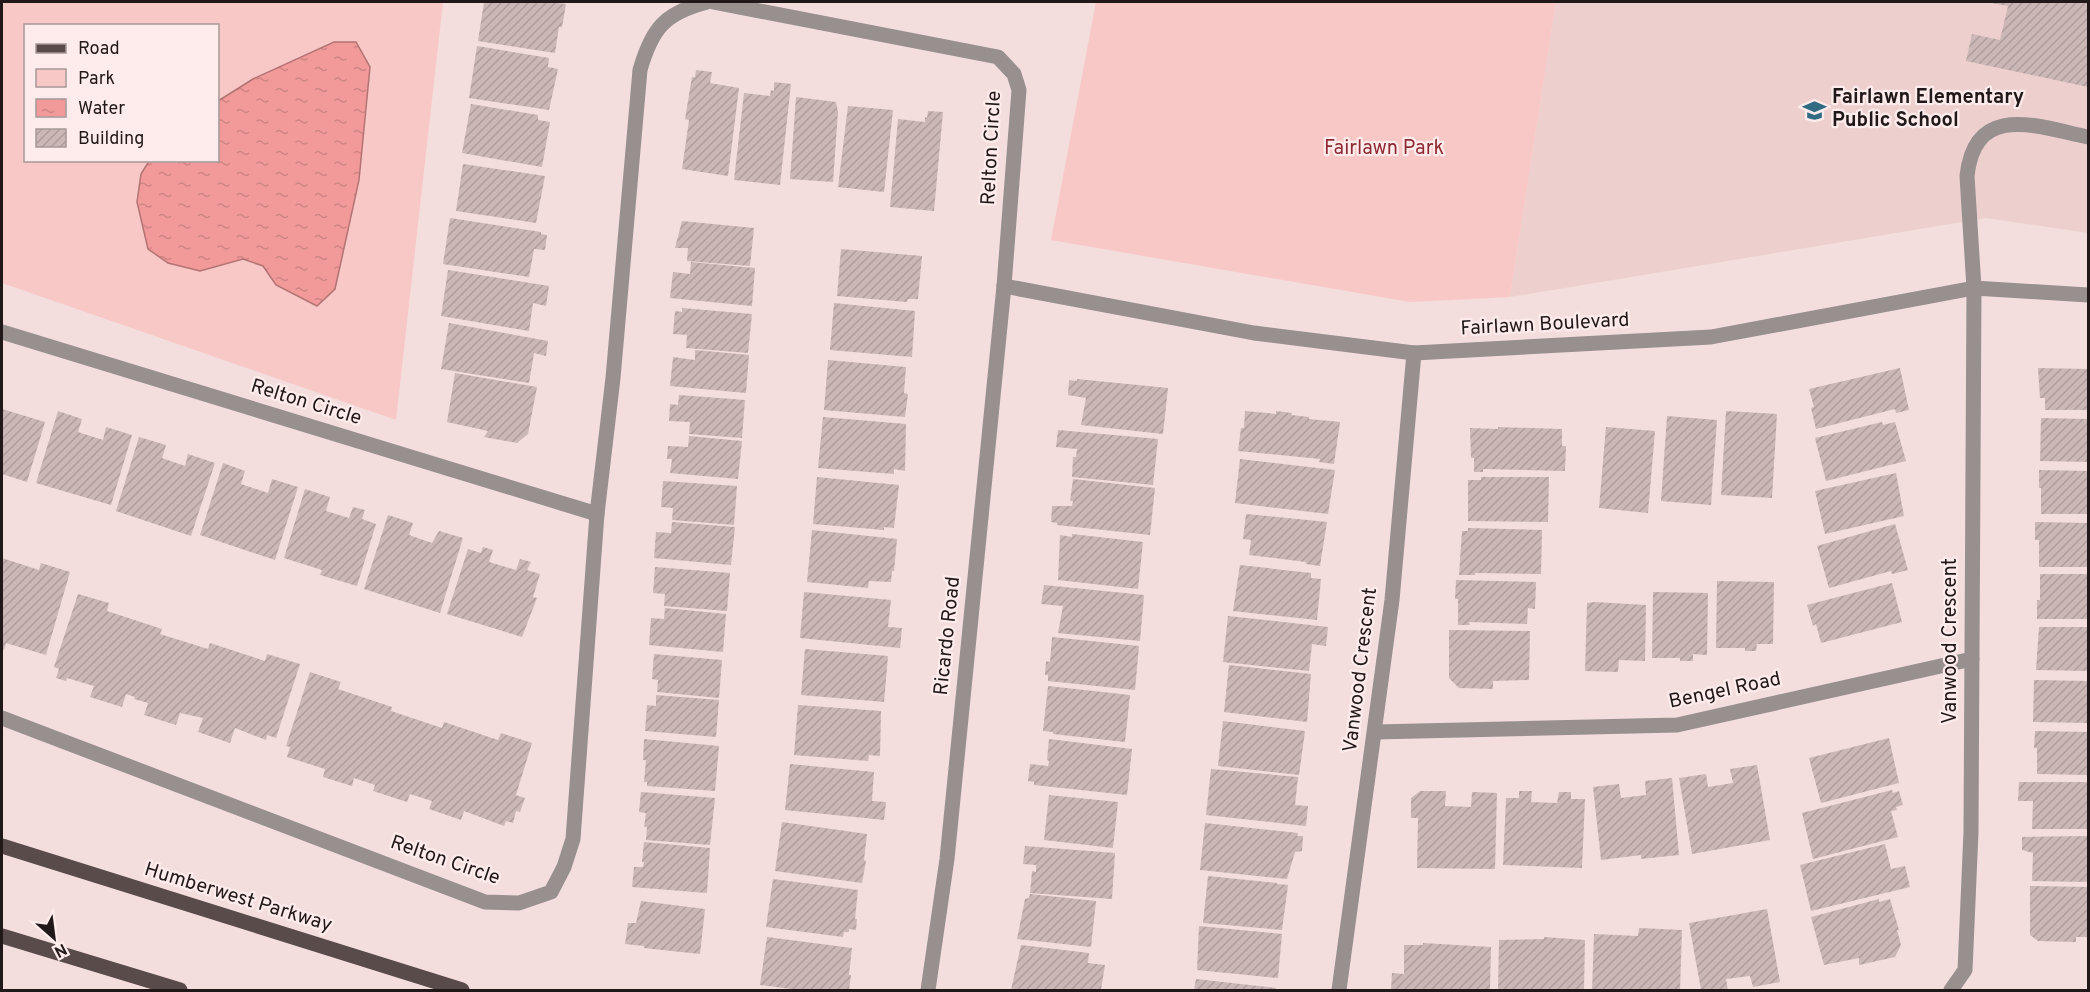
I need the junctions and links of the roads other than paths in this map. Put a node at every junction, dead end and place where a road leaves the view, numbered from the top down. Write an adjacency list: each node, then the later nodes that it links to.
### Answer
1 (707, 2): 9 (street, Relton Circle)
2 (713, 2): 4 (street, Relton Circle)
3 (2088, 137): 5 (street, Vanwood Crescent)
4 (1004, 286): 8 (street, Fairlawn Boulevard); 17 (street, Ricardo Road)
5 (1974, 288): 6 (street, Fairlawn Boulevard); 8 (street, Fairlawn Boulevard); 10 (street, Vanwood Crescent)
6 (2088, 295)
7 (2, 332): 9 (street, Relton Circle)
8 (1414, 354): 12 (street, Vanwood Crescent)
9 (597, 514): 11 (street, Relton Circle)
10 (1972, 659): 12 (street, Bengel Road); 19 (street, Vanwood Crescent)
11 (2, 718)
12 (1375, 732): 18 (street, Vanwood Crescent)
13 (2, 846): 16 (main road, Humberwest Parkway)
14 (2, 936): 15 (main road)
15 (180, 990)
16 (462, 990)
17 (928, 990)
18 (1340, 990)
19 (1951, 990)

